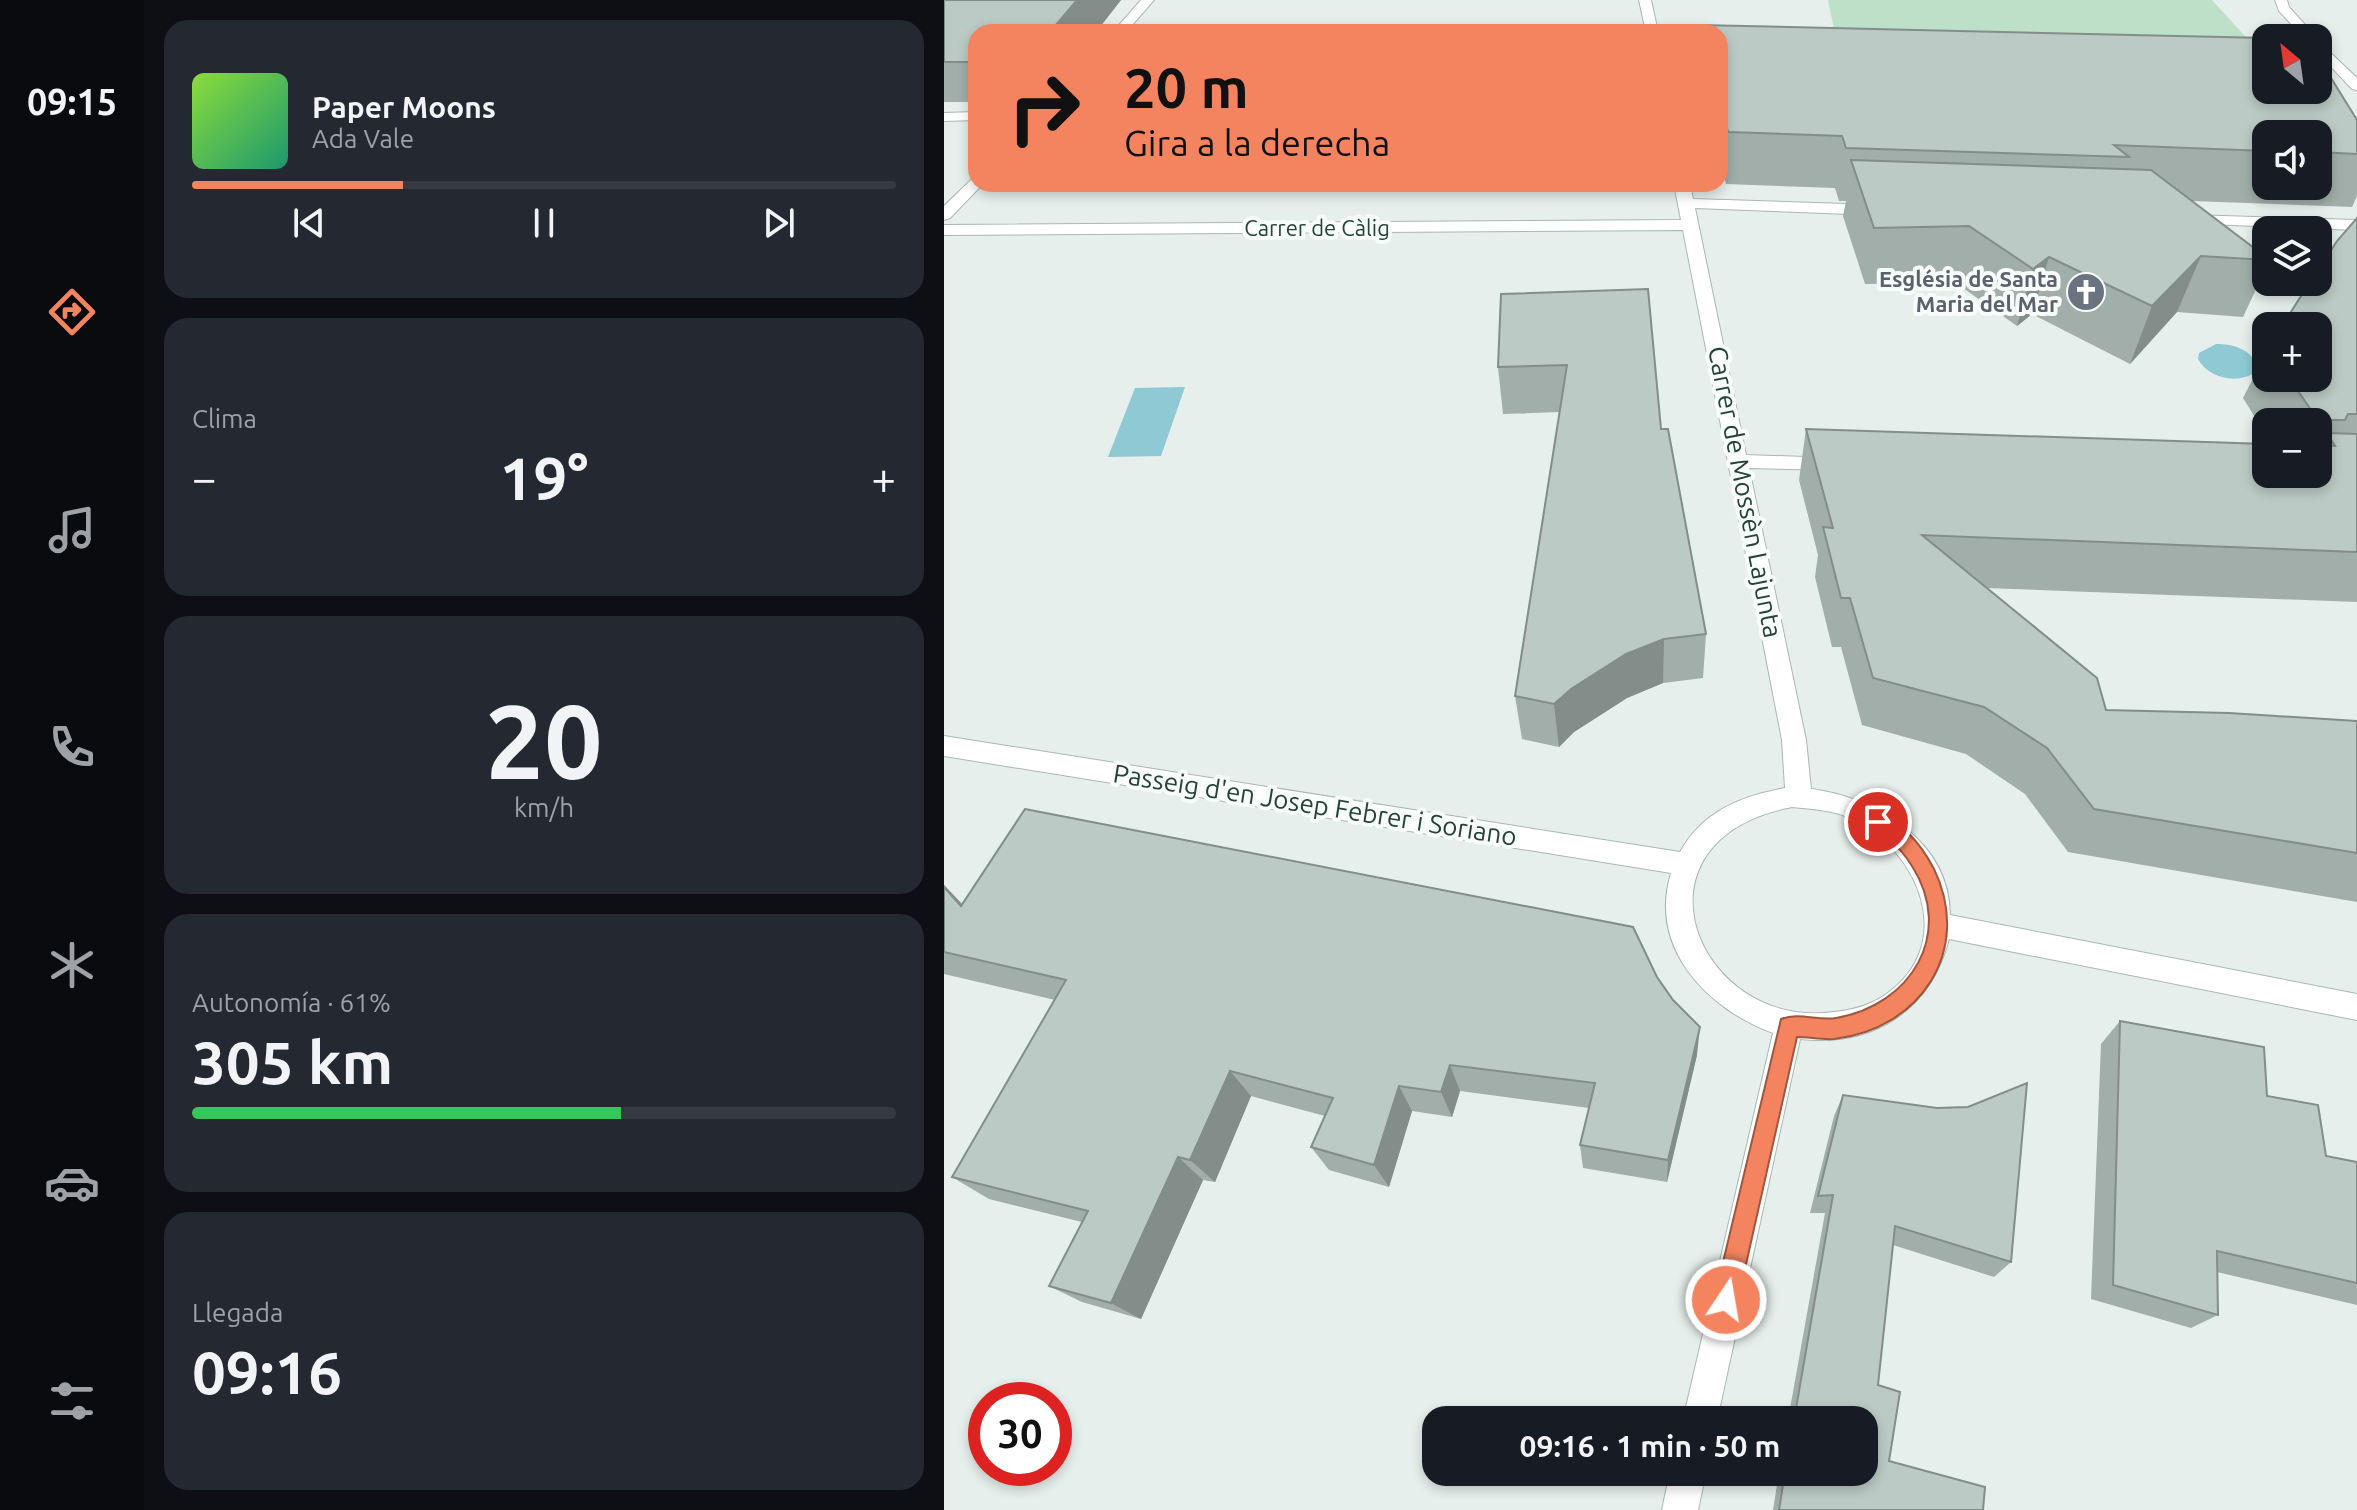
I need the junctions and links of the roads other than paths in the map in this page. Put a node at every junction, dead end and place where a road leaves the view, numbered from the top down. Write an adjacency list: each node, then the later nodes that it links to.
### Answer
1 (1148, 0): 4 (street)
2 (1645, 0): 5 (street)
3 (2281, 0): 6 (street)
4 (1126, 24)
5 (1650, 24)
6 (2298, 24)
7 (2332, 59): 9 (street)
8 (2332, 80): 9 (street)
9 (2355, 83)
10 (968, 116): 11 (street)
11 (944, 117)
12 (968, 191): 15 (street)
13 (1684, 194): 14 (street); 17 (street, Carrer de Mossèn Lajunta)
14 (1900, 210)
15 (944, 215)
16 (2165, 219): 18 (street)
17 (1691, 225): 19 (street, Carrer de Càlig); 20 (street, Carrer de Mossèn Lajunta)
18 (2357, 225)
19 (944, 230)
20 (1740, 461): 21 (street); 23 (street, Carrer de Mossèn Lajunta)
21 (1849, 464)
22 (944, 746): 24 (street, Passeig d'en Josep Febrer i Soriano)
23 (1792, 797): 24 (street); 25 (street)
24 (1686, 864): 27 (street)
25 (1940, 925): 26 (street); 27 (street)
26 (2357, 1007)
27 (1789, 1026): 28 (street)
28 (1703, 1406)
29 (1685, 1486): 30 (street)
30 (1680, 1510)

